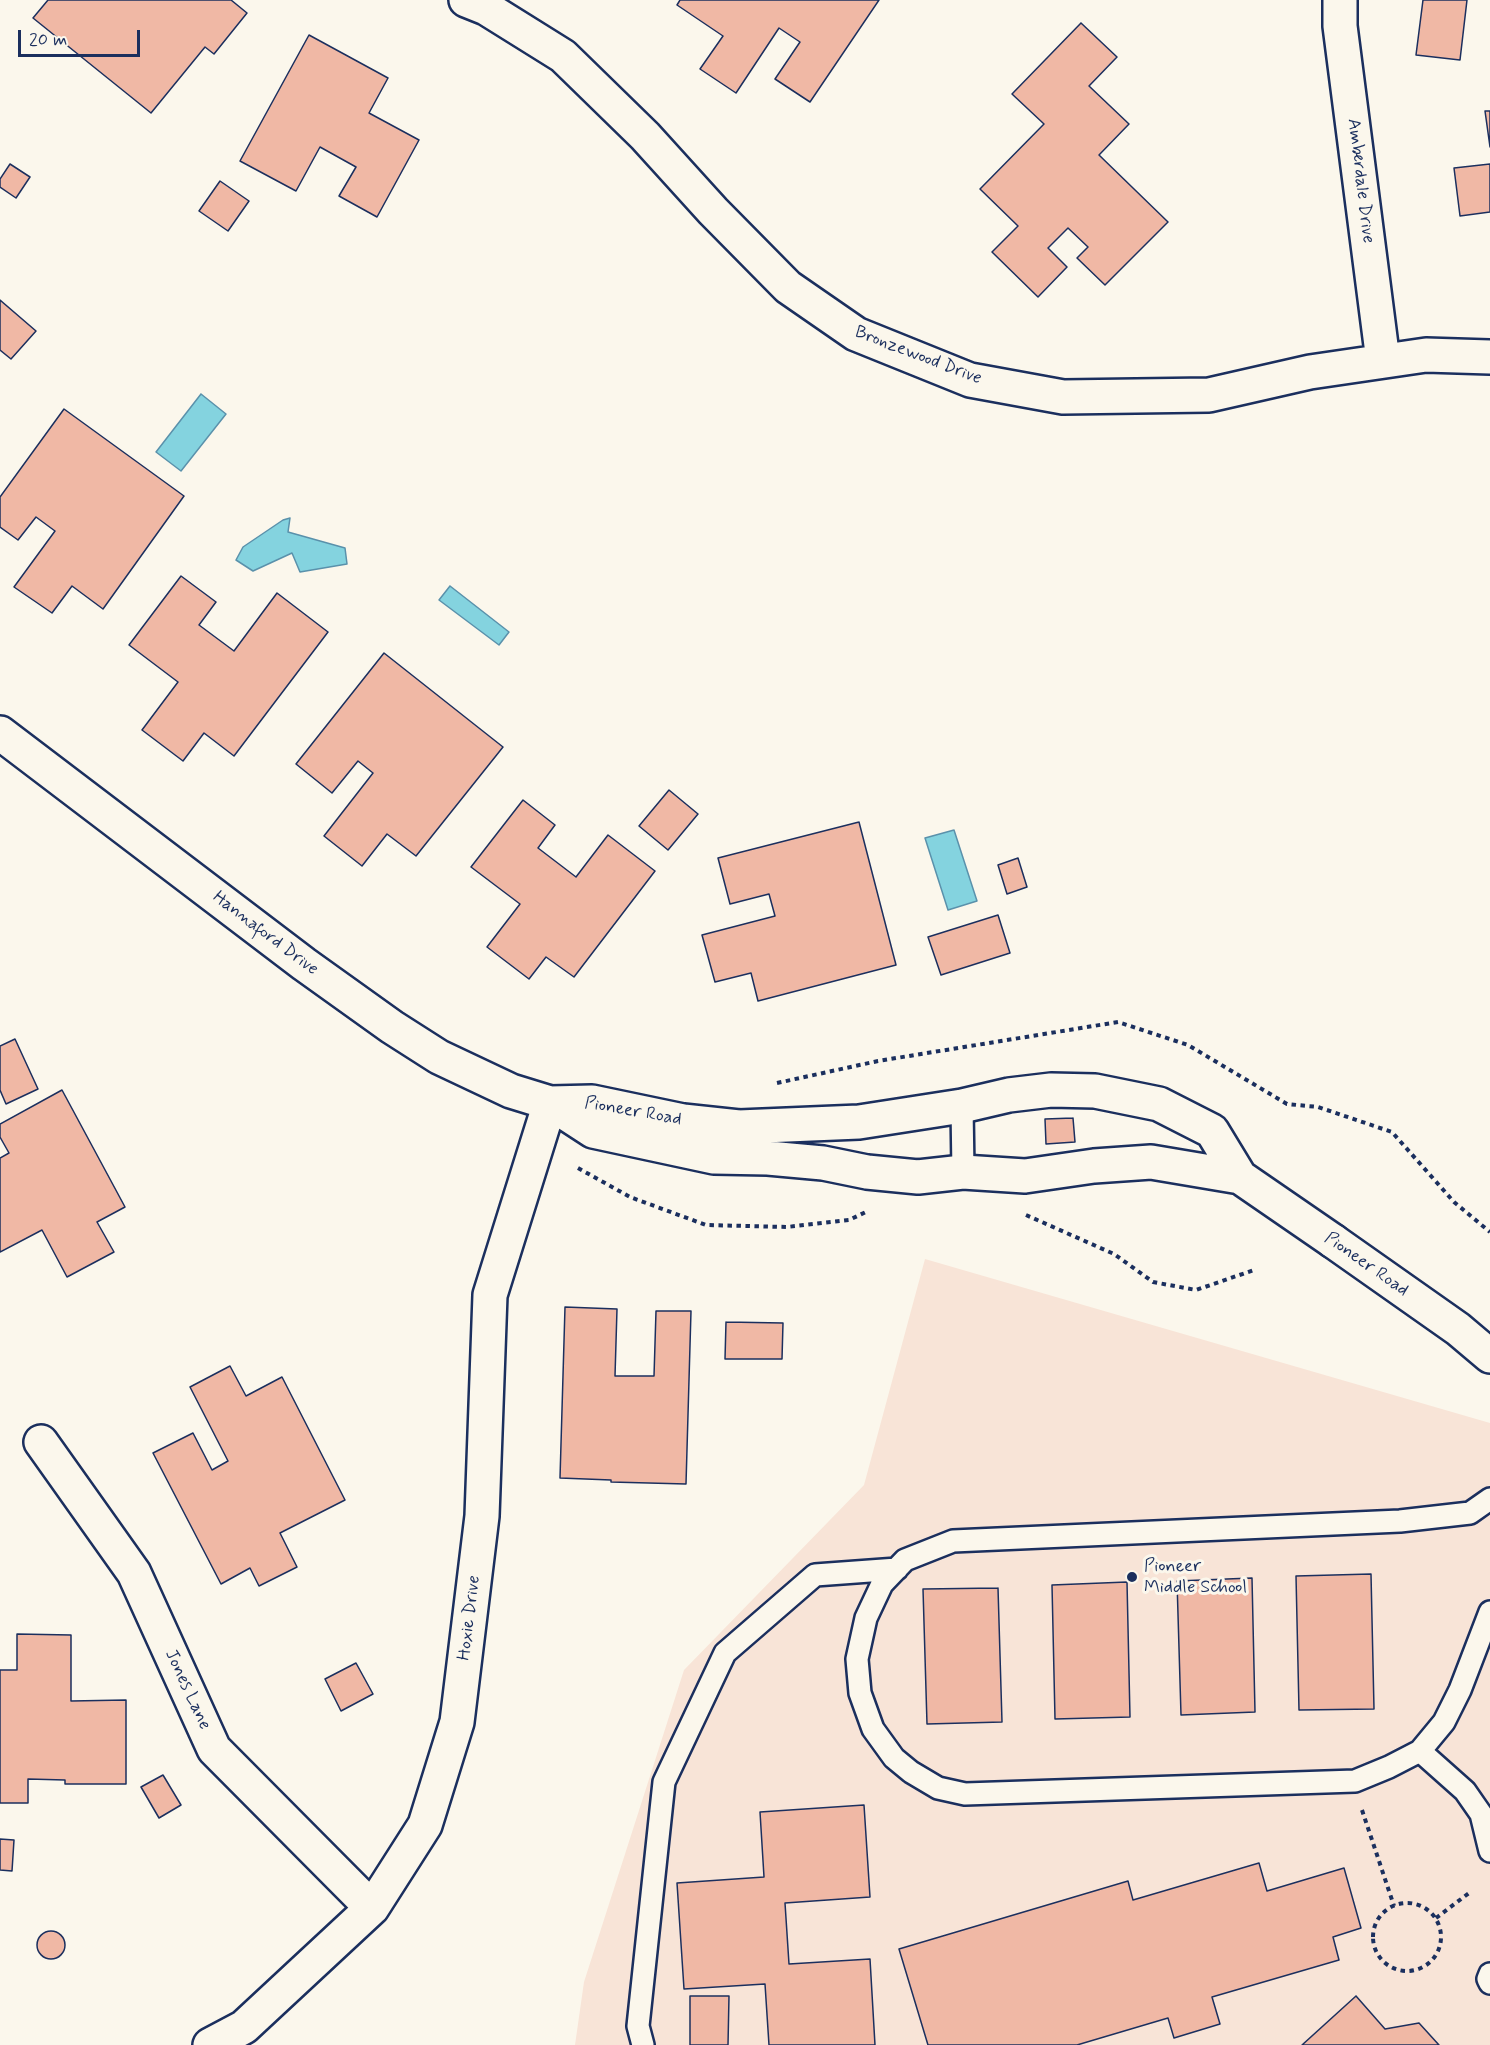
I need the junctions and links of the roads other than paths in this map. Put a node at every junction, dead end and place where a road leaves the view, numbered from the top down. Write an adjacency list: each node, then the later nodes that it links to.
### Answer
1 (466, 0): 4 (street, Bronzewood Drive)
2 (1340, 0): 4 (street, Amberdale Drive)
3 (1490, 357): 4 (street, Bronzewood Drive)
4 (1383, 361)
5 (0, 733): 6 (street, Hannaford Drive)
6 (550, 1103): 7 (street, Pioneer Road); 8 (street, Pioneer Road); 17 (street, Hoxie Drive)
7 (963, 1106): 8 (lane); 9 (street, Pioneer Road)
8 (963, 1172): 9 (street, Pioneer Road)
9 (1240, 1178): 10 (street, Pioneer Road)
10 (1490, 1356)
11 (41, 1442): 17 (street, Jones Lane)
12 (1490, 1499): 13 (lane)
13 (897, 1569): 15 (lane); 21 (lane)
14 (1490, 1612): 15 (lane)
15 (1420, 1751): 16 (lane)
16 (1490, 1851)
17 (372, 1908): 20 (street, Hoxie Drive)
18 (1490, 1974): 19 (lane)
19 (1490, 1983)
20 (210, 2045)
21 (643, 2045)

